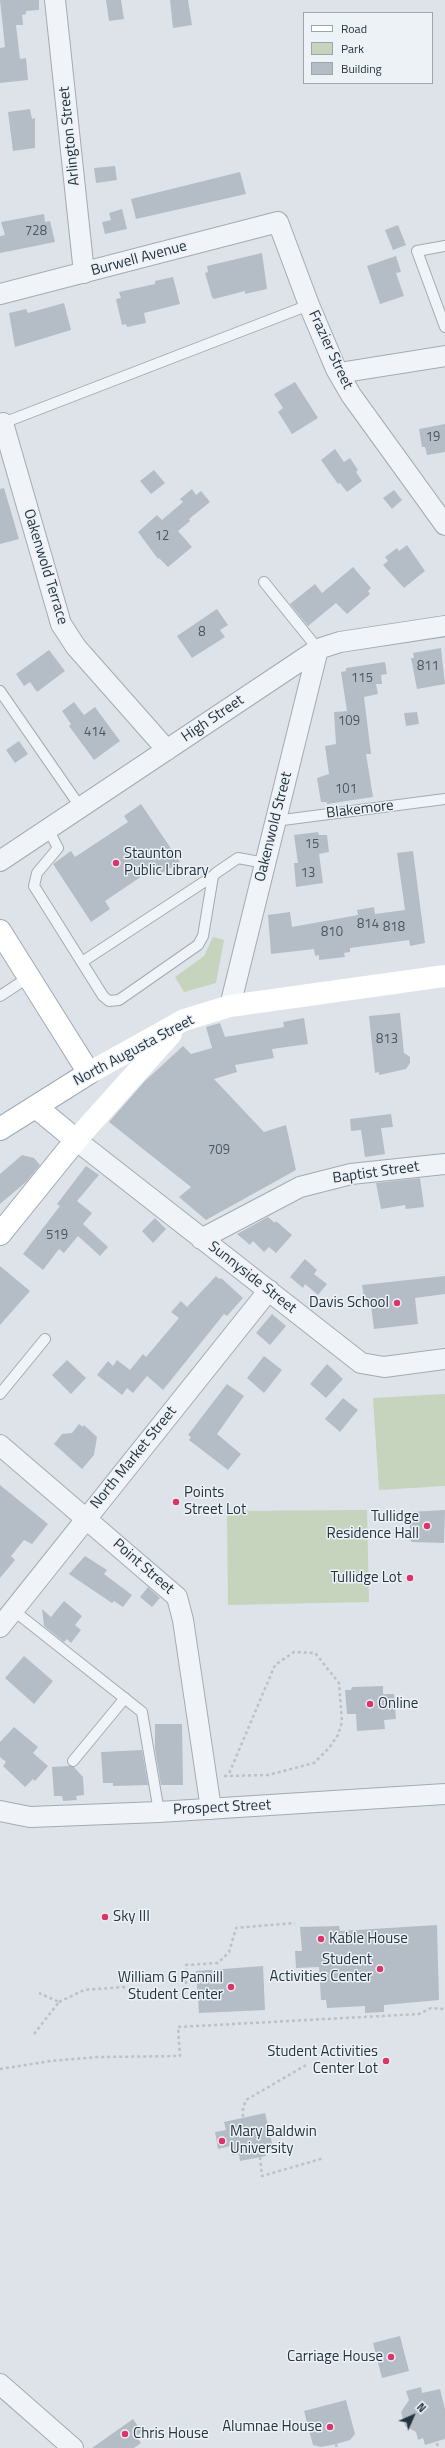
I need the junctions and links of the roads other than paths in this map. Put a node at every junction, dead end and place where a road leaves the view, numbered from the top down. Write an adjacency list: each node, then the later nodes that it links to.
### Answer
1 (54, 0): 4 (street, Arlington Street)
2 (278, 222): 4 (street, Burwell Avenue); 6 (street, Frazier Street)
3 (445, 246): 7 (lane)
4 (84, 273): 5 (street, Burwell Avenue)
5 (0, 294)
6 (309, 305): 9 (street, Frazier Street); 10 (lane)
7 (445, 327)
8 (445, 356): 9 (street)
9 (339, 373): 11 (street, Frazier Street)
10 (1, 424): 16 (street, Oakenwold Terrace)
11 (445, 525)
12 (264, 582): 14 (lane)
13 (445, 626): 14 (street, High Street)
14 (318, 649): 16 (street, High Street); 19 (street, Oakenwold Street)
15 (0, 691): 18 (lane)
16 (167, 750): 18 (street, High Street)
17 (445, 799): 19 (lane, Blakemore)
18 (81, 808): 20 (street, High Street)
19 (275, 821): 22 (street, Oakenwold Street)
20 (48, 829): 21 (street, High Street); 25 (lane)
21 (0, 860)
22 (265, 863): 23 (lane); 29 (street, Oakenwold Street)
23 (213, 876): 25 (lane); 25 (lane)
24 (0, 931): 27 (main road)
25 (82, 962)
26 (445, 976): 29 (main road, North Augusta Street)
27 (29, 977): 28 (lane); 31 (main road)
28 (0, 996)
29 (230, 1006): 30 (main road, North Augusta Street)
30 (184, 1020): 31 (main road, North Augusta Street); 34 (main road)
31 (89, 1073): 32 (main road, North Augusta Street)
32 (36, 1107): 33 (main road, North Augusta Street); 34 (main road)
33 (0, 1129)
34 (76, 1140): 36 (main road); 37 (street, Sunnyside Street)
35 (445, 1164): 37 (street, Baptist Street)
36 (0, 1234)
37 (201, 1239): 38 (street, Sunnyside Street)
38 (269, 1290): 40 (street, Sunnyside Street); 43 (street, North Market Street)
39 (45, 1339): 41 (lane)
40 (445, 1359)
41 (0, 1394)
42 (0, 1445): 43 (street, Point Street)
43 (86, 1518): 44 (street, North Market Street); 49 (street, Point Street)
44 (13, 1610): 45 (street, North Market Street); 46 (lane)
45 (0, 1626)
46 (124, 1698): 47 (lane); 51 (lane)
47 (73, 1761)
48 (445, 1794): 49 (street, Prospect Street)
49 (211, 1809): 51 (street, Prospect Street)
50 (0, 1812): 51 (street, Prospect Street)
51 (159, 1812)
52 (0, 2384): 53 (street)
53 (74, 2448)

